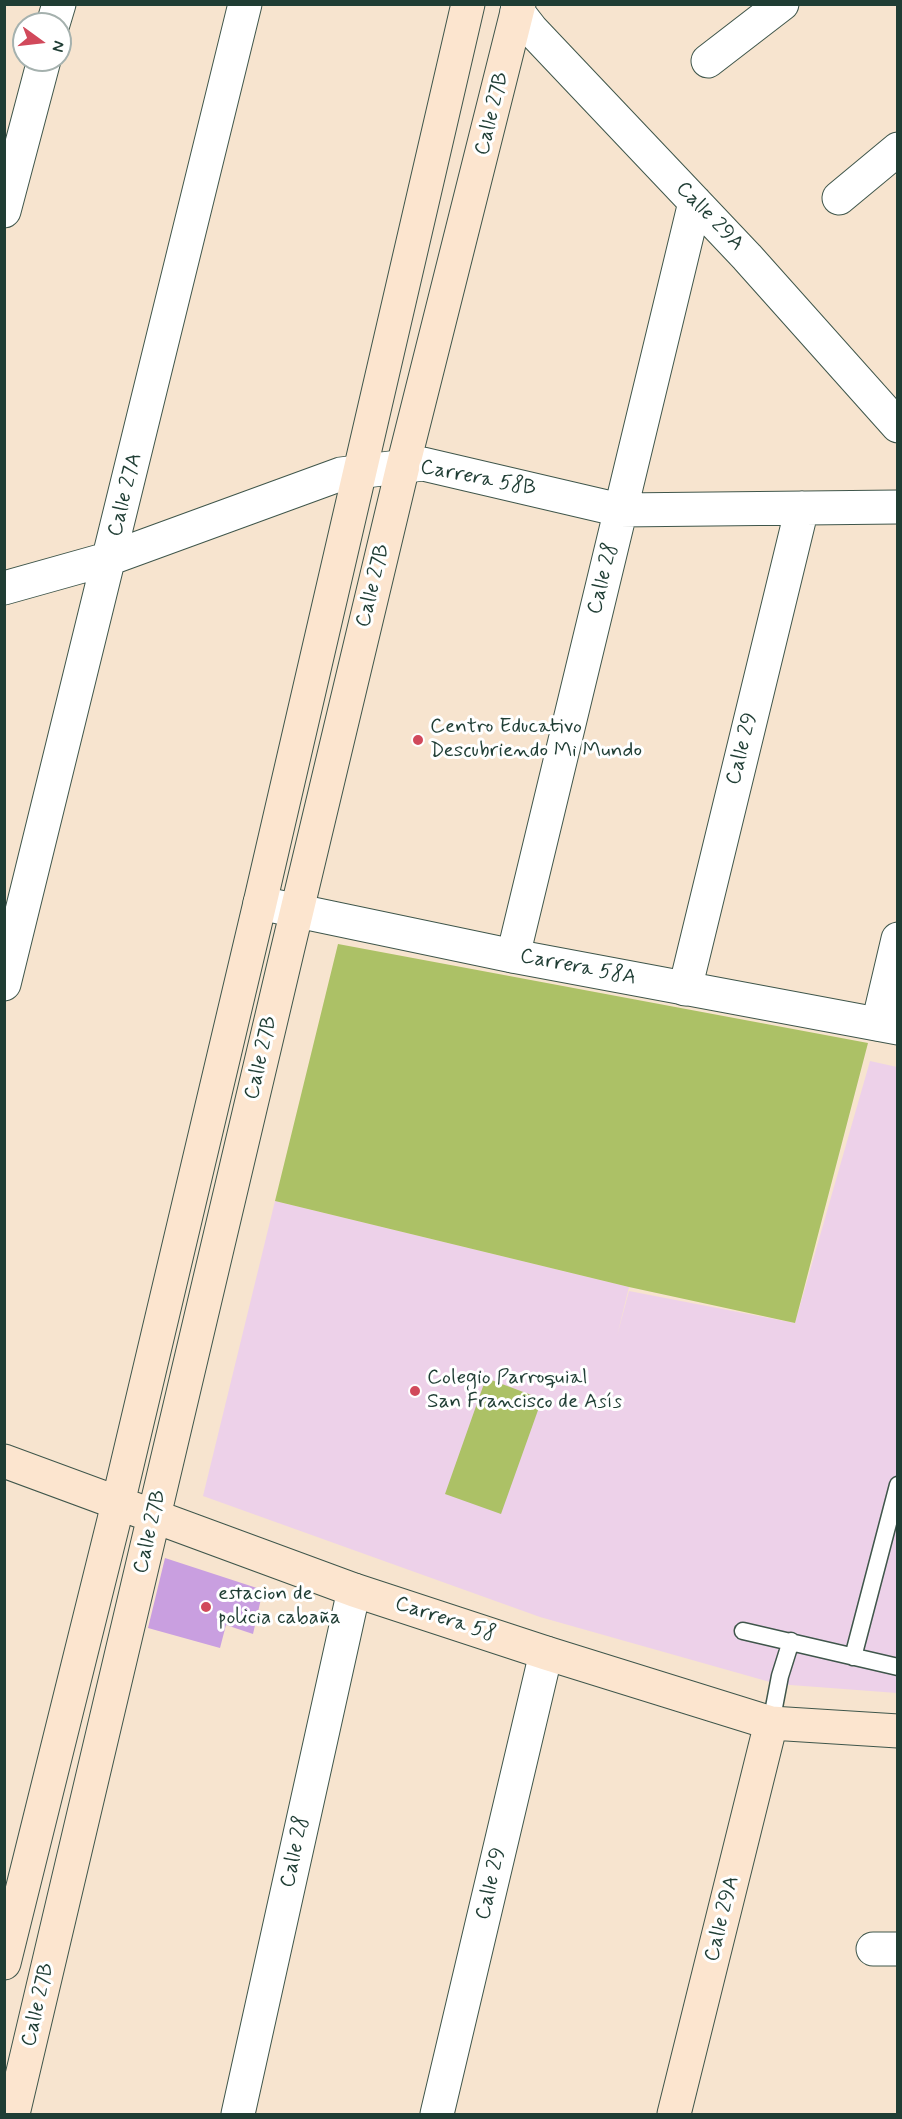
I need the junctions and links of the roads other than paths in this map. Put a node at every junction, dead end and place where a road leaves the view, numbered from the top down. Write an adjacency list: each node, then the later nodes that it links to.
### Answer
1 (245, 4): 17 (street, Calle 27A)
2 (468, 4): 13 (main road, Calle 27B)
3 (782, 4): 5 (street)
4 (518, 8): 9 (street, Calle 29A); 12 (main road, Calle 27B)
5 (708, 61)
6 (41, 72): 10 (street)
7 (897, 149): 8 (street)
8 (839, 198)
9 (694, 202): 11 (street, Calle 29A); 16 (street, Calle 28)
10 (4, 211)
11 (897, 426)
12 (403, 466): 13 (street, Carrera 58B); 16 (street, Carrera 58B); 20 (main road, Calle 27B)
13 (362, 472): 17 (street, Carrera 58B); 19 (main road, Calle 27B)
14 (897, 507): 15 (street, Carrera 58B)
15 (802, 508): 16 (street, Carrera 58B); 24 (street, Calle 29)
16 (620, 510): 22 (street, Calle 28)
17 (111, 558): 18 (street, Carrera 58B); 23 (street, Calle 27A)
18 (4, 588)
19 (260, 903): 20 (street, Carrera 58A); 28 (main road, Calle 27B)
20 (297, 910): 22 (street, Carrera 58A); 29 (main road, Calle 27B)
21 (897, 939): 25 (street)
22 (513, 956): 24 (street, Carrera 58A)
23 (4, 984)
24 (685, 989): 25 (street, Carrera 58A)
25 (888, 1026)
26 (4, 1461): 28 (main road, Carrera 58)
27 (897, 1485): 34 (lane)
28 (118, 1501): 29 (main road, Carrera 58); 38 (main road, Calle 27B)
29 (155, 1516): 30 (main road, Carrera 58); 39 (main road, Calle 27B)
30 (354, 1590): 33 (main road, Carrera 58); 40 (street, Calle 28)
31 (743, 1631): 32 (lane)
32 (790, 1641): 34 (lane); 36 (lane)
33 (546, 1653): 36 (main road, Carrera 58); 41 (street, Calle 29)
34 (853, 1657): 35 (lane)
35 (897, 1667)
36 (771, 1723): 37 (main road, Carrera 58); 42 (main road, Calle 29A)
37 (897, 1731)
38 (4, 1963)
39 (13, 2115)
40 (238, 2115)
41 (437, 2115)
42 (674, 2115)

